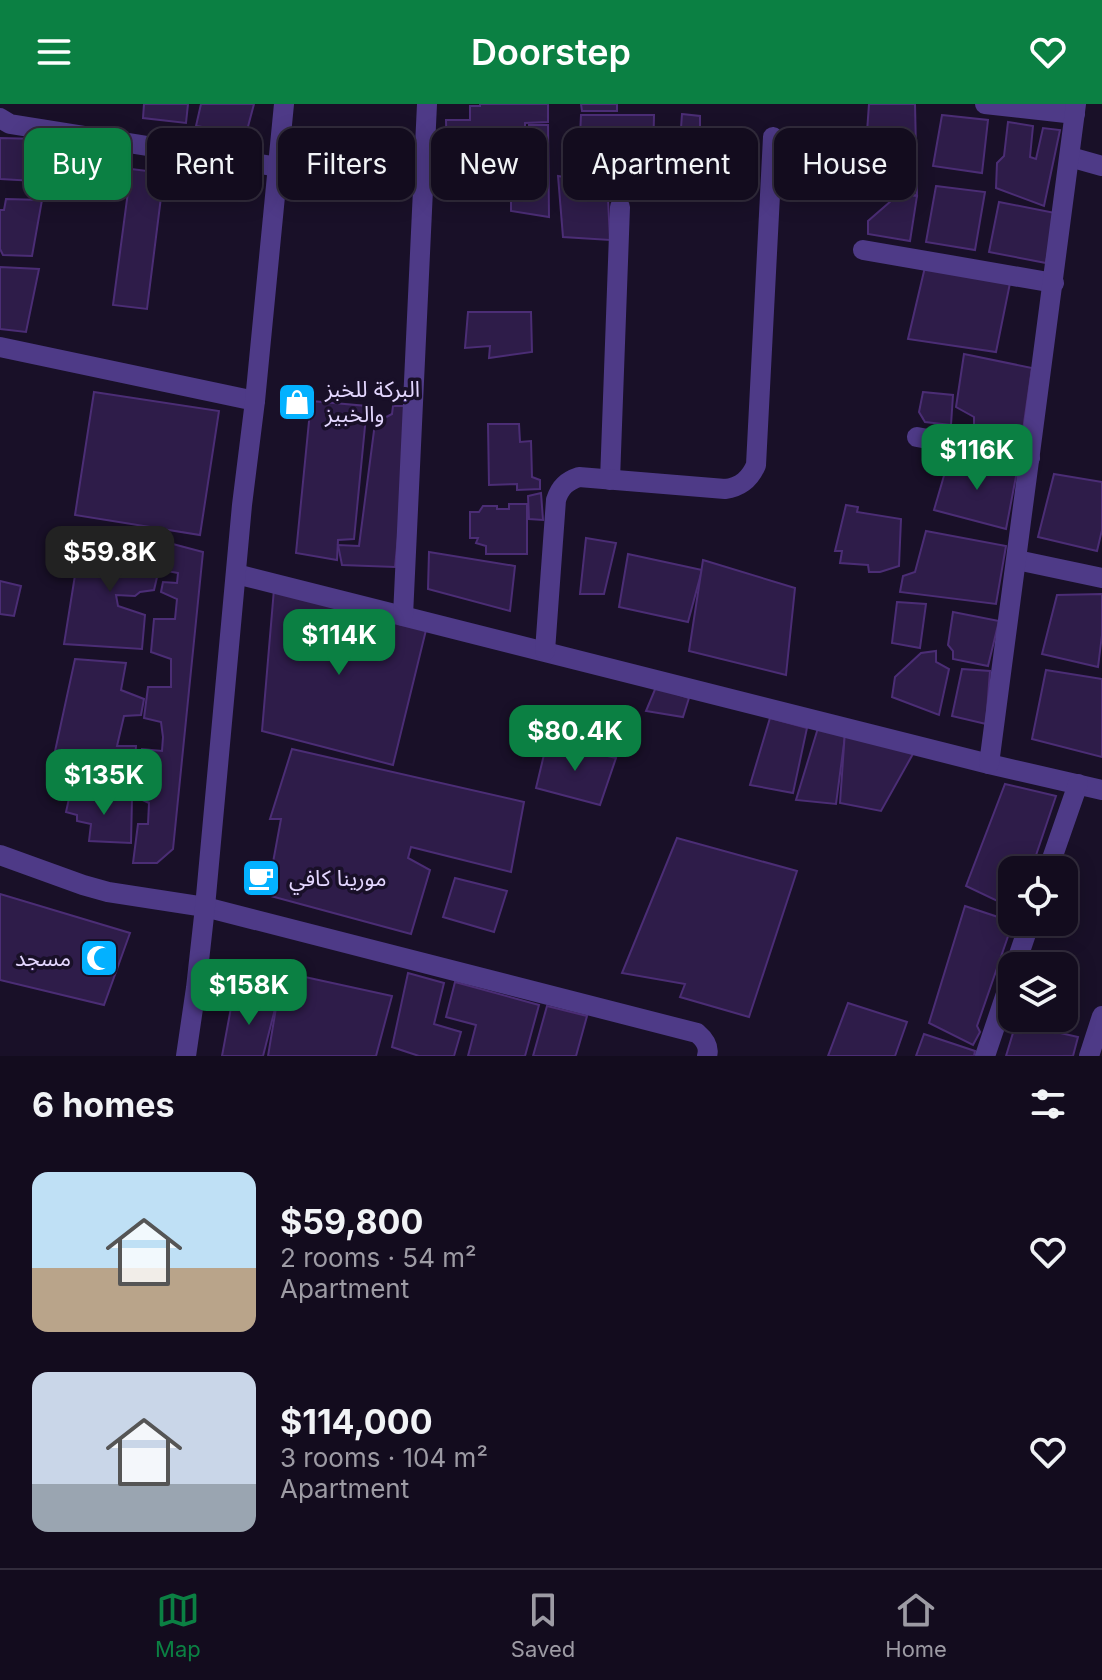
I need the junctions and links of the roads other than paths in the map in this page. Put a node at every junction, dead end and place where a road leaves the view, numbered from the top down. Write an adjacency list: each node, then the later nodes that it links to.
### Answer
1 (284, 104): 6 (street)
2 (427, 104): 23 (street)
3 (985, 104): 4 (street)
4 (1076, 109): 8 (street)
5 (0, 118): 10 (street)
6 (282, 128)
7 (773, 137): 19 (street)
8 (1070, 157): 9 (street); 14 (street)
9 (1102, 166)
10 (278, 167)
11 (278, 177): 16 (street)
12 (620, 207): 19 (street)
13 (863, 250): 14 (street)
14 (1054, 283): 18 (street)
15 (0, 347): 16 (street)
16 (255, 401): 21 (street)
17 (917, 437): 18 (street)
18 (1030, 458): 20 (street)
19 (610, 480): 24 (street)
20 (1017, 560): 22 (street); 25 (street)
21 (236, 574): 23 (street); 30 (street)
22 (1102, 578)
23 (403, 616): 24 (street)
24 (545, 651): 25 (street)
25 (989, 764): 26 (street)
26 (1078, 784): 27 (street); 29 (street)
27 (1102, 790)
28 (0, 855): 30 (street)
29 (1053, 856)
30 (205, 907): 33 (street); 34 (street)
31 (1102, 1016): 36 (street)
32 (998, 1017): 35 (street)
33 (186, 1056)
34 (707, 1056)
35 (985, 1056)
36 (1089, 1056)

